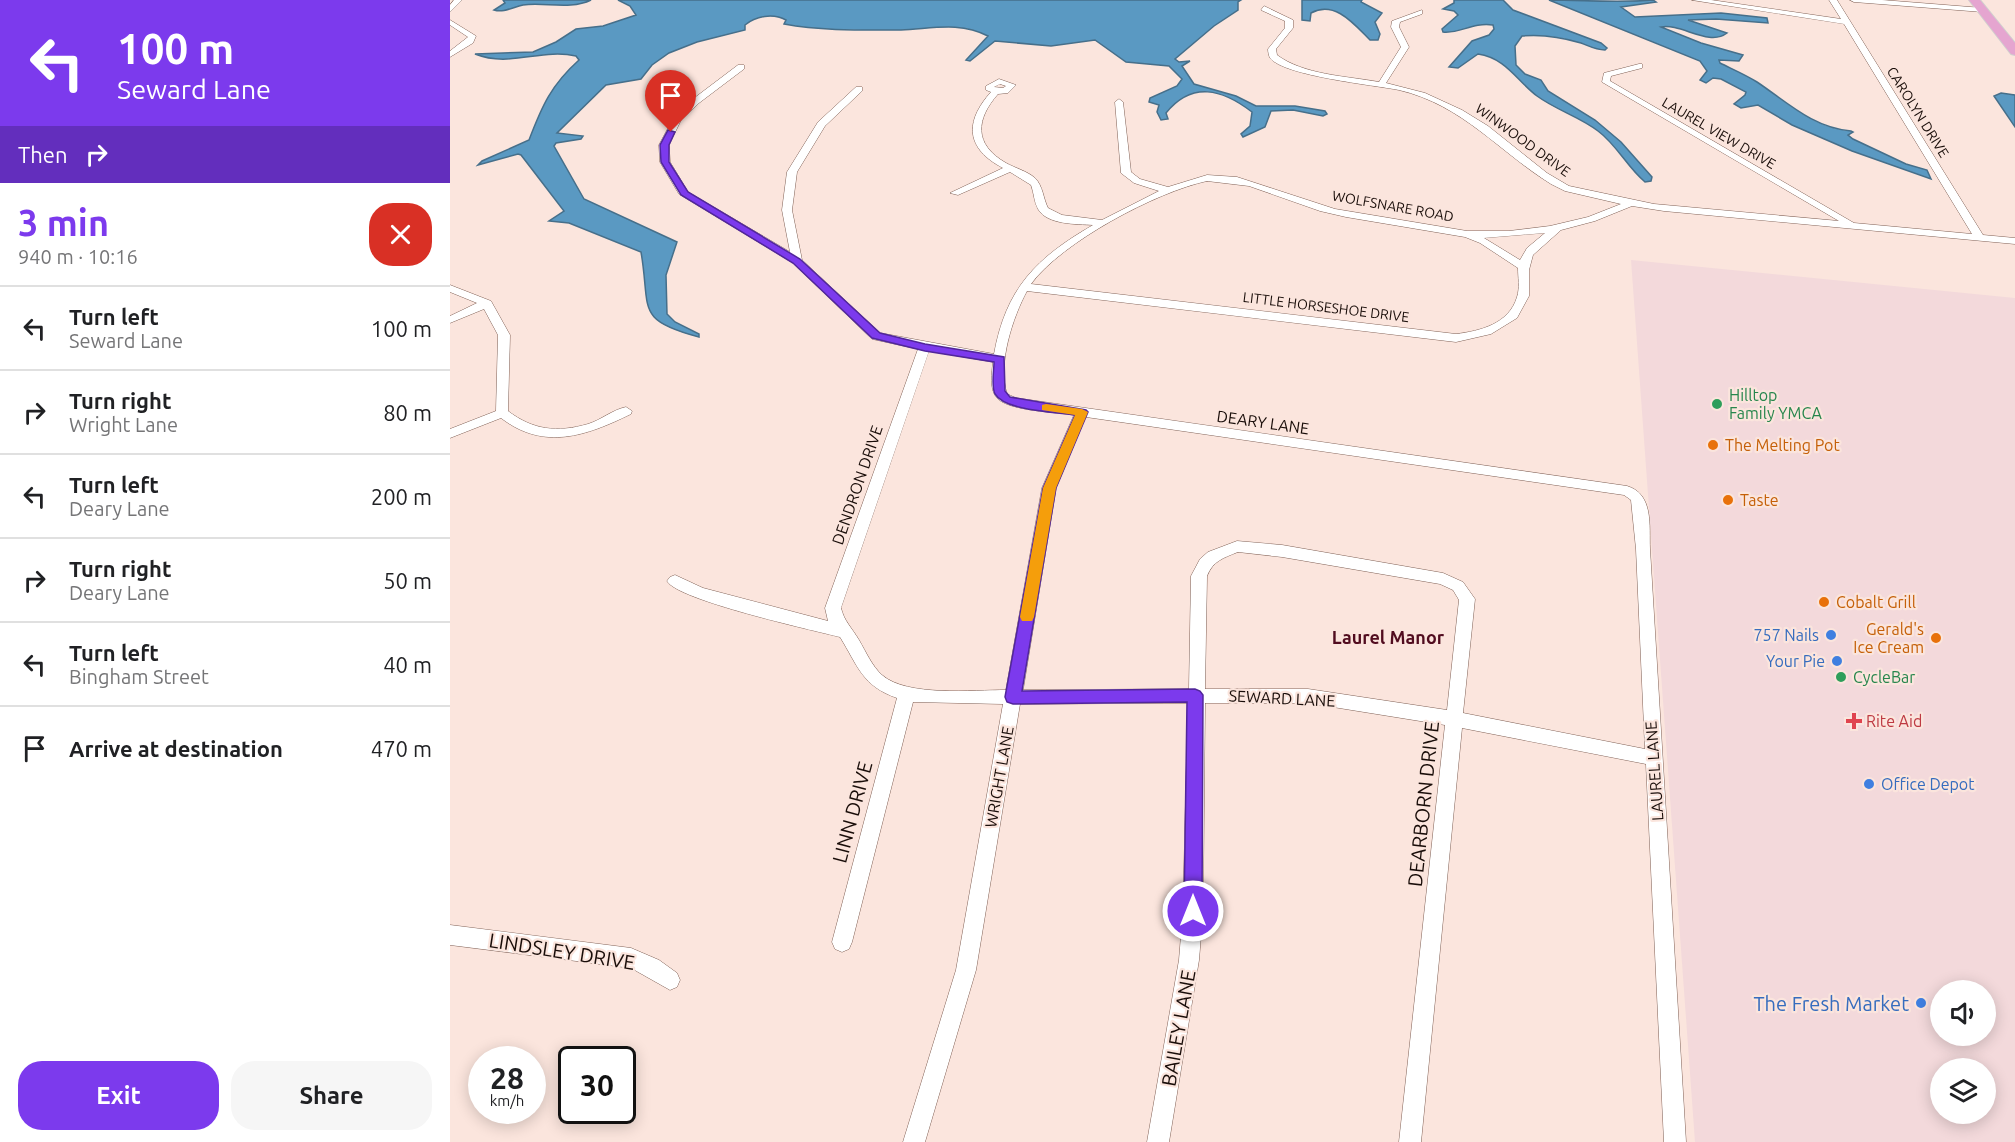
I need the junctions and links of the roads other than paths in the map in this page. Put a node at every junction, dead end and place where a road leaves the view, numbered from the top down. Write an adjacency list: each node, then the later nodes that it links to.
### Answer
1 (458, 0): 8 (street)
2 (1696, 0): 11 (street)
3 (1833, 0): 11 (street, CAROLYN DRIVE)
4 (1854, 0): 6 (street)
5 (1974, 0): 6 (main road)
6 (1985, 5): 12 (main road); 13 (main road)
7 (1264, 8): 17 (street, WINWOOD DRIVE)
8 (450, 10)
9 (1419, 12): 17 (street)
10 (450, 22): 14 (street)
11 (1846, 22): 29 (street, CAROLYN DRIVE)
12 (2009, 24)
13 (2015, 51)
14 (450, 55)
15 (1639, 66): 26 (street, LAUREL VIEW DRIVE)
16 (741, 67): 31 (street)
17 (1382, 83): 24 (street, WINWOOD DRIVE)
18 (859, 88): 31 (street)
19 (996, 91): 21 (street)
20 (1119, 102): 22 (street)
21 (1009, 169): 23 (street); 25 (street)
22 (1168, 190): 25 (street, WOLFSNARE ROAD); 28 (street, WOLFSNARE ROAD)
23 (955, 194)
24 (1630, 203): 26 (street, WINWOOD DRIVE); 27 (street, WOLFSNARE ROAD)
25 (1105, 223): 33 (street, WOLFSNARE ROAD)
26 (1854, 226): 29 (street, WINWOOD DRIVE)
27 (1558, 228): 28 (street, WOLFSNARE ROAD); 32 (street)
28 (1466, 234): 32 (street)
29 (1980, 238): 30 (street, WINWOOD DRIVE)
30 (2015, 241)
31 (797, 261): 37 (street)
32 (1522, 266): 33 (street, LITTLE HORSESHOE DRIVE)
33 (1024, 287): 38 (street, WOLFSNARE ROAD)
34 (450, 288): 35 (street)
35 (486, 303): 36 (street); 41 (street)
36 (450, 320)
37 (925, 347): 38 (street); 47 (street, DENDRON DRIVE)
38 (1000, 359): 39 (street, WOLFSNARE ROAD)
39 (999, 375): 42 (street, DEARY LANE)
40 (626, 411): 41 (street)
41 (502, 412): 43 (street)
42 (1082, 412): 44 (street, DEARY LANE); 50 (street, WRIGHT LANE)
43 (450, 434)
44 (1543, 479): 52 (street, LAUREL LANE)
45 (1348, 562): 49 (street, BAILEY LANE); 51 (street, DEARBORN DRIVE)
46 (675, 581): 47 (street)
47 (845, 632): 48 (street, DENDRON DRIVE)
48 (906, 693): 50 (street, SEWARD LANE); 54 (street, LINN DRIVE)
49 (1195, 695): 50 (street, SEWARD LANE); 51 (street, SEWARD LANE); 57 (street, BAILEY LANE)
50 (1013, 697): 56 (street, WRIGHT LANE)
51 (1454, 719): 52 (street, SEWARD LANE); 58 (street, DEARBORN DRIVE)
52 (1653, 758): 59 (street, LAUREL LANE)
53 (450, 935): 55 (street, LINDSLEY DRIVE)
54 (842, 942)
55 (670, 980)
56 (914, 1142)
57 (1158, 1142)
58 (1410, 1142)
59 (1675, 1142)

